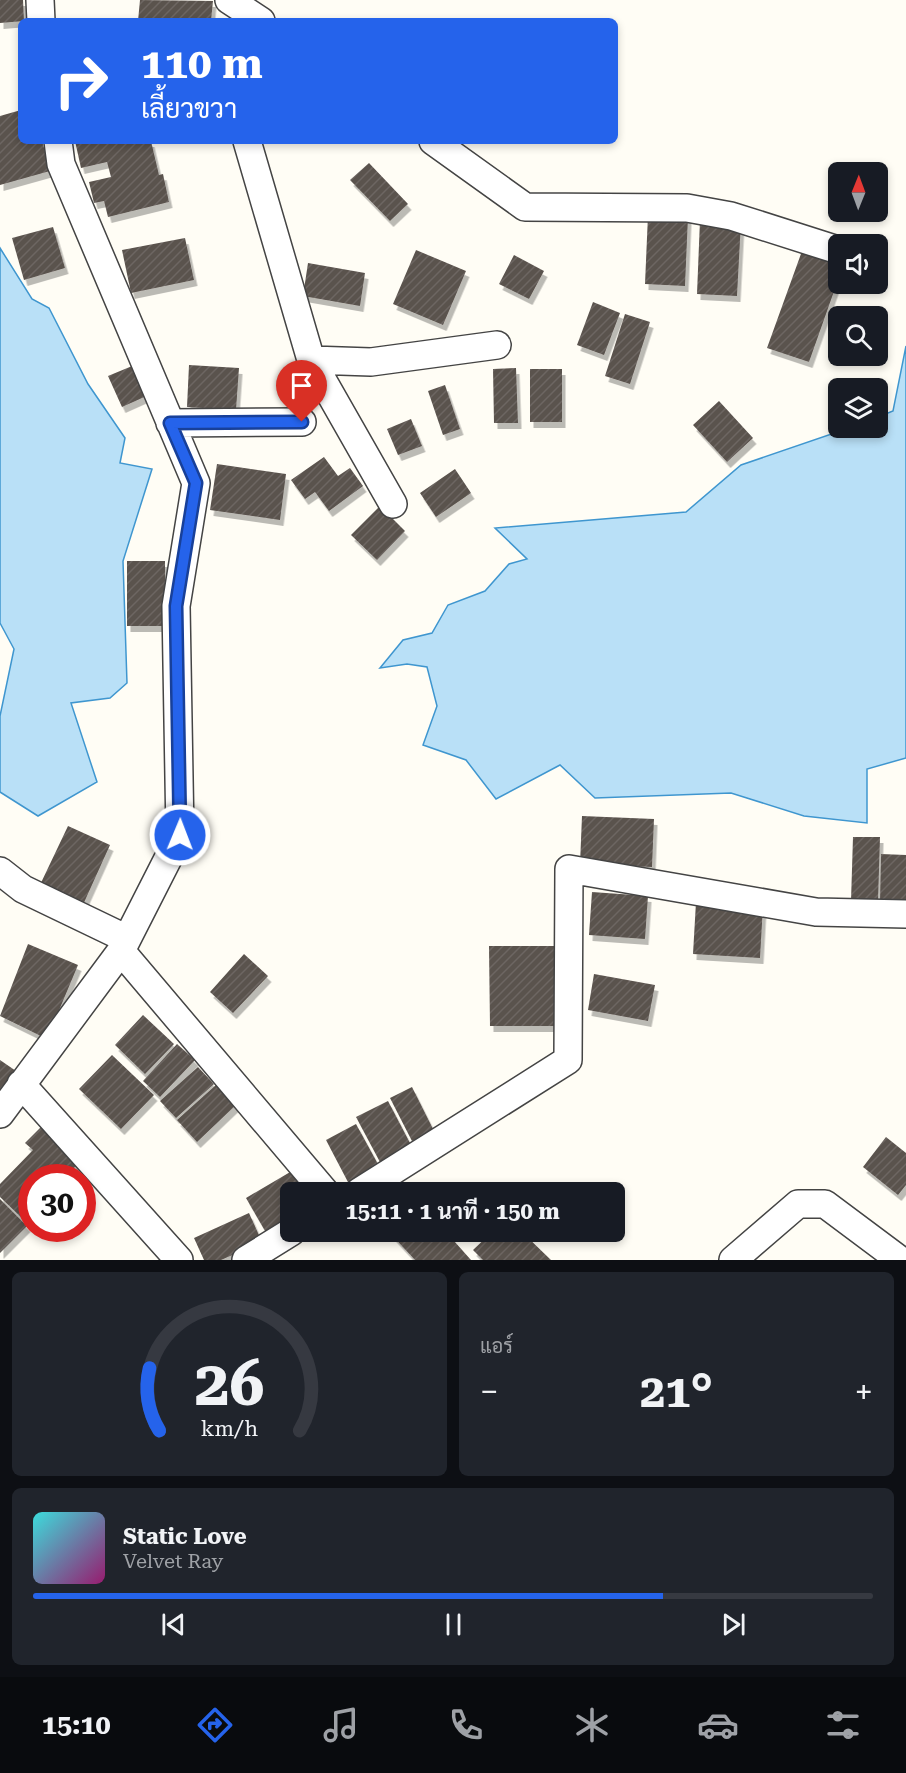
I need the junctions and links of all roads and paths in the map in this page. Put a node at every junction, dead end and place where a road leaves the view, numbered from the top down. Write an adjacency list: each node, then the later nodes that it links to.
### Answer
1 (40, 0): 3 (street)
2 (229, 0): 4 (street)
3 (41, 18)
4 (256, 18)
5 (58, 144): 12 (street)
6 (248, 144): 10 (street)
7 (437, 144): 8 (street)
8 (828, 247)
9 (497, 345): 10 (street)
10 (311, 360): 13 (street)
11 (302, 422): 12 (street)
12 (170, 423): 16 (street)
13 (393, 504)
14 (0, 871): 16 (street)
15 (906, 914): 20 (street)
16 (124, 945): 17 (street); 19 (street)
17 (21, 1084): 18 (street); 23 (street)
18 (0, 1114)
19 (317, 1182)
20 (375, 1182)
21 (280, 1239): 24 (street)
22 (906, 1240): 26 (street)
23 (179, 1260)
24 (246, 1260)
25 (733, 1260): 26 (street)
26 (901, 1260)

